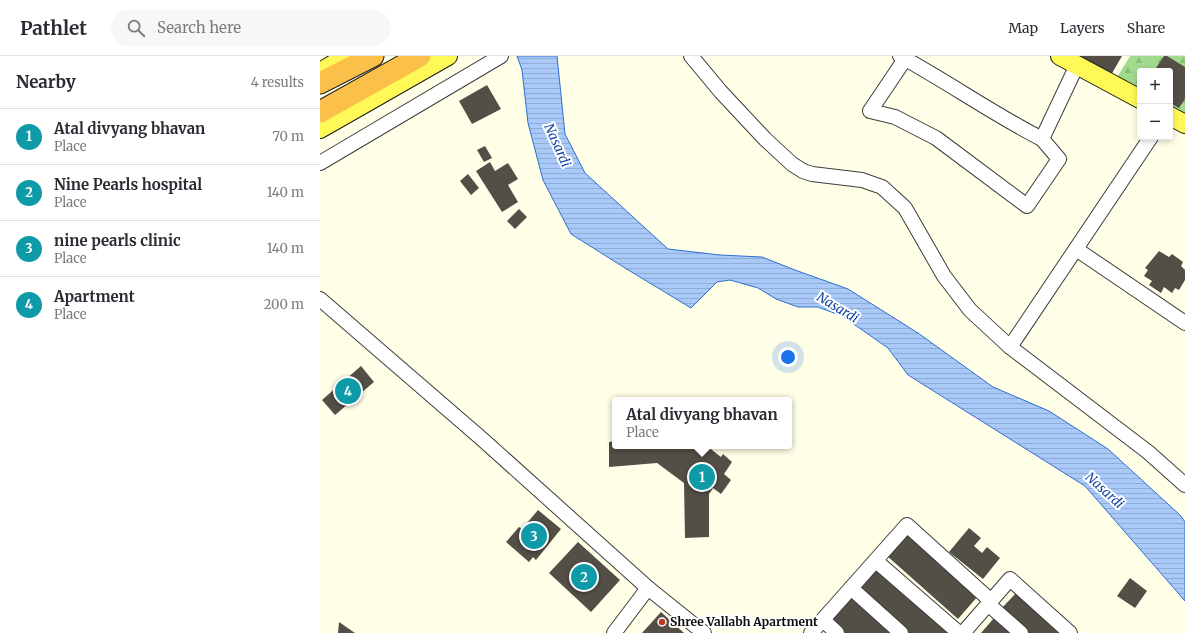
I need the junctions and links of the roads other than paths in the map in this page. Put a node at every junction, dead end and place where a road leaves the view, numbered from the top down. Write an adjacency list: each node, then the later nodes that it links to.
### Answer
1 (347, 56): 10 (main road)
2 (373, 56): 11 (highway)
3 (420, 56): 13 (highway)
4 (448, 56): 16 (main road)
5 (501, 56): 19 (street)
6 (691, 56): 23 (street)
7 (1060, 56): 9 (main road)
8 (903, 57): 17 (street); 17 (street)
9 (1077, 65): 12 (main road); 17 (street)
10 (320, 72)
11 (320, 83)
12 (1137, 97)
13 (320, 112)
14 (1173, 118): 15 (main road)
15 (1185, 124)
16 (320, 129)
17 (1042, 139)
18 (1149, 140): 20 (street)
19 (320, 163)
20 (1076, 249): 22 (street); 23 (street)
21 (320, 299): 26 (street)
22 (1185, 323)
23 (1010, 347): 24 (street)
24 (1185, 485)
25 (876, 561): 27 (street); 28 (street); 35 (street)
26 (648, 588): 30 (street); 31 (street)
27 (851, 588): 29 (street); 34 (street)
28 (990, 602): 36 (street); 37 (street); 38 (street)
29 (823, 620): 32 (street); 33 (street)
30 (614, 633)
31 (704, 633)
32 (811, 633)
33 (837, 633)
34 (901, 633)
35 (959, 633)
36 (963, 633)
37 (1021, 633)
38 (1070, 633)

